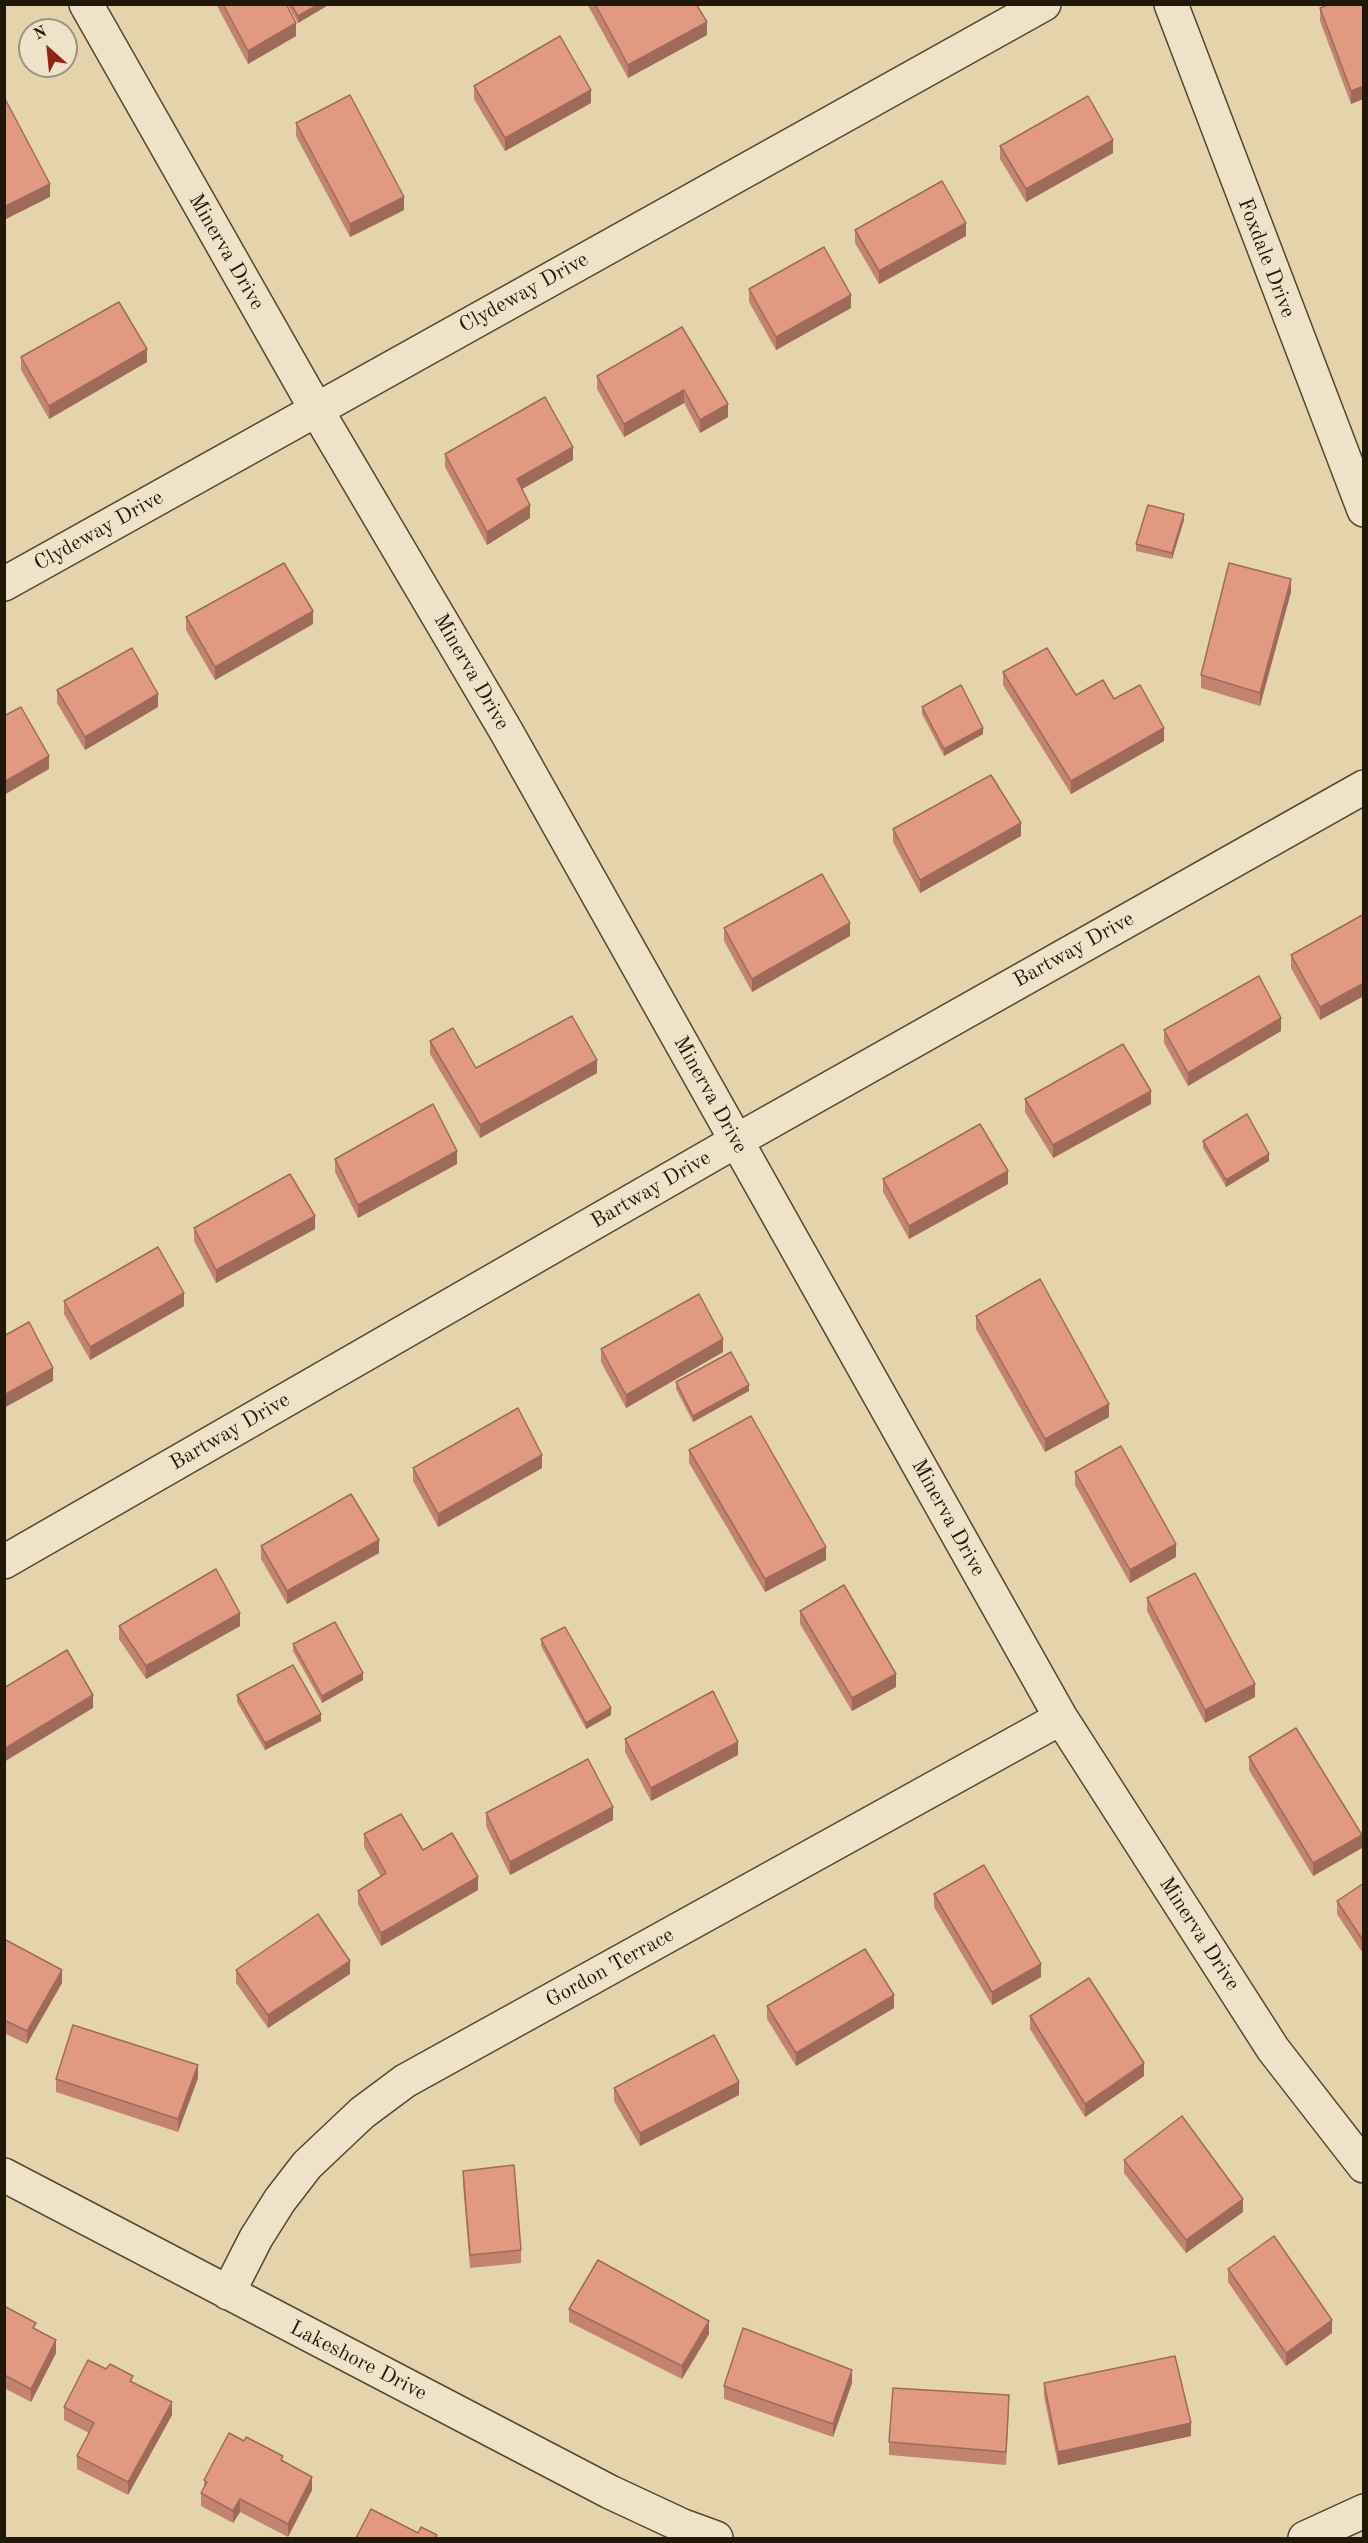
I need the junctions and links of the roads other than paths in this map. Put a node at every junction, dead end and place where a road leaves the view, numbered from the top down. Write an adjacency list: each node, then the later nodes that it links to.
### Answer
1 (86, 4): 4 (street, Minerva Drive)
2 (1044, 4): 4 (street, Clydeway Drive)
3 (1171, 4): 5 (street, Foxdale Drive)
4 (316, 409): 6 (street, Clydeway Drive); 8 (street, Minerva Drive)
5 (1364, 510)
6 (4, 584)
7 (1364, 787): 8 (street, Bartway Drive)
8 (736, 1141): 9 (street, Bartway Drive); 10 (street, Minerva Drive)
9 (4, 1562)
10 (1060, 1718): 11 (street, Minerva Drive); 13 (street, Gordon Terrace)
11 (1364, 2166)
12 (4, 2175): 13 (street, Lakeshore Drive)
13 (228, 2294): 15 (street, Lakeshore Drive)
14 (1364, 2511): 16 (street)
15 (716, 2538)
16 (1305, 2538)

